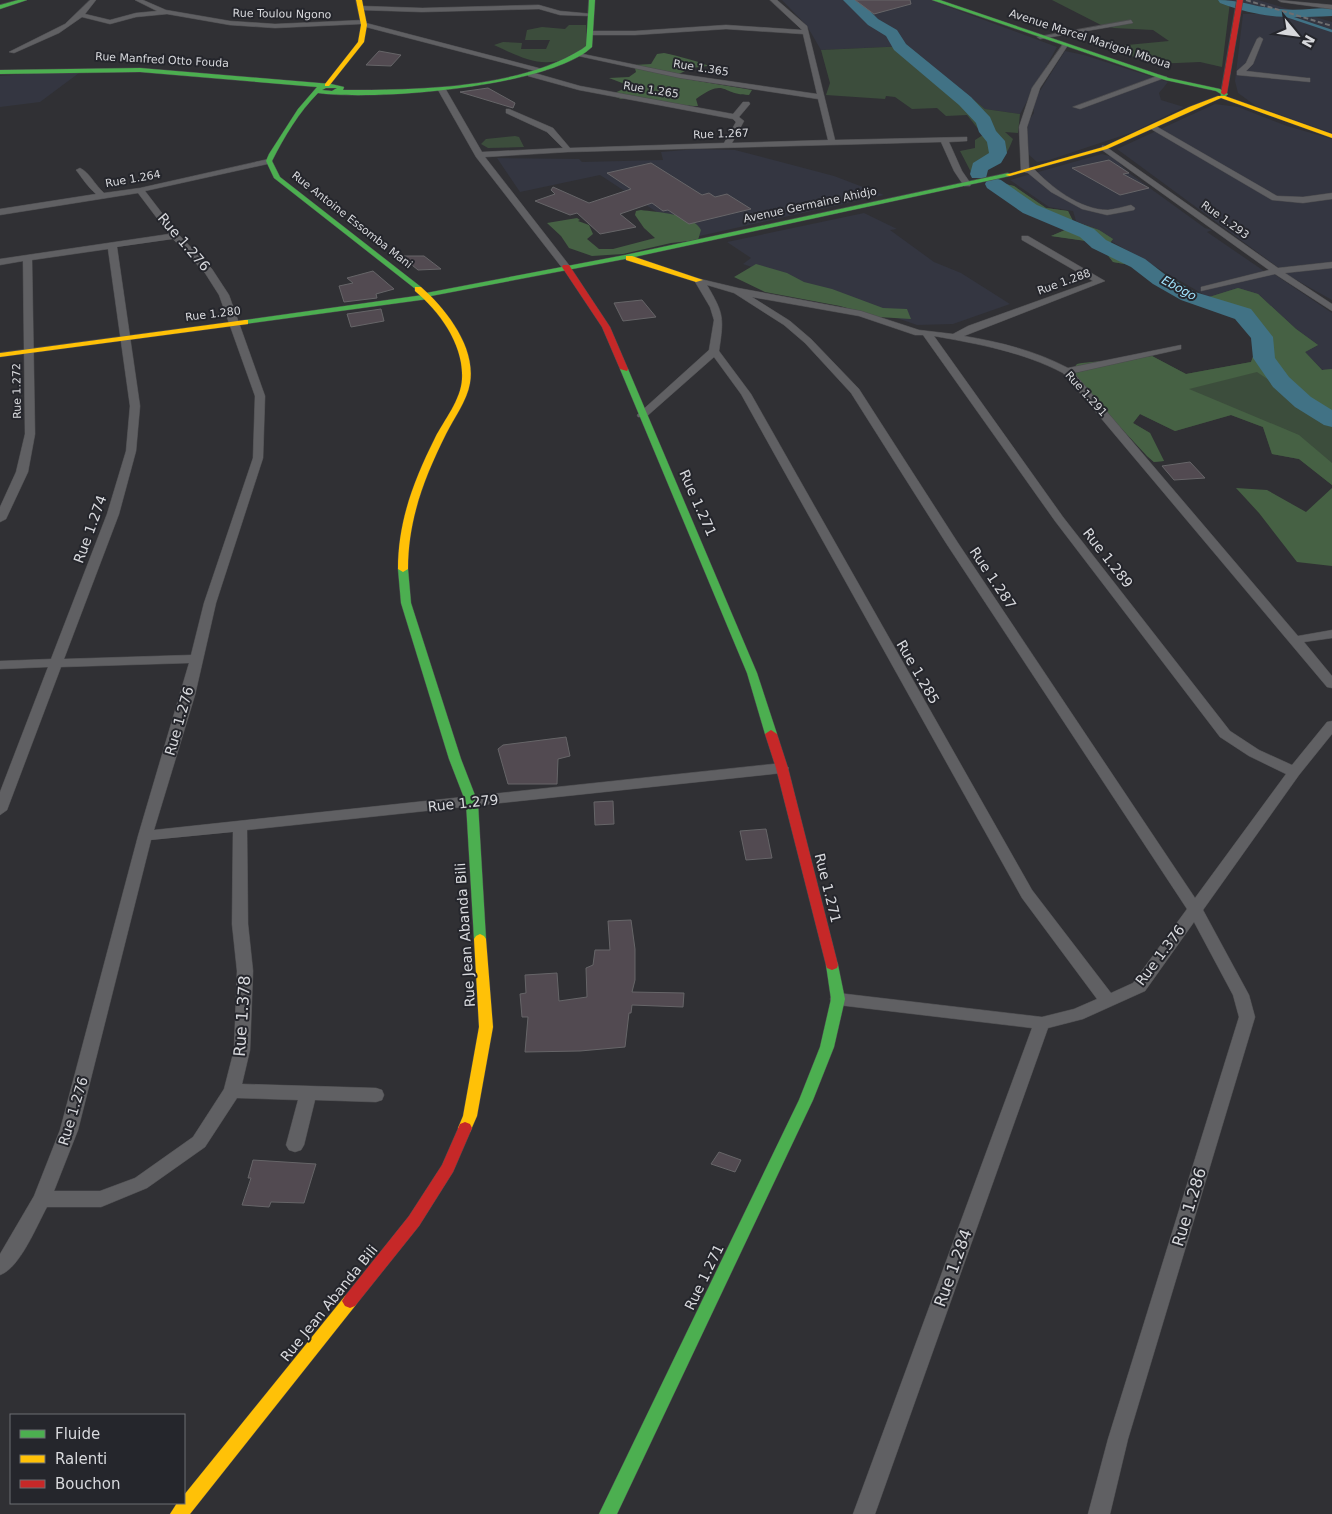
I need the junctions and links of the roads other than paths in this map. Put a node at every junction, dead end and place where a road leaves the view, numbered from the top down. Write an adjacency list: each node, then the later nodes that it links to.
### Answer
1 (24, 0): 10 (main road)
2 (93, 0): 14 (street)
3 (138, 0): 12 (street)
4 (592, 0): 13 (main road)
5 (773, 0): 17 (street)
6 (935, 0): 19 (main road, Avenue Marcel Marigoh Mboua)
7 (1240, 0): 30 (main road)
8 (1281, 0): 11 (street)
9 (360, 4): 13 (street); 16 (main road)
10 (0, 7)
11 (1332, 7)
12 (167, 12): 14 (street, Rue Toulou Ngono); 16 (street, Rue Toulou Ngono)
13 (590, 14): 18 (main road)
14 (82, 15): 22 (street)
15 (1131, 22): 19 (street)
16 (364, 24): 25 (street, Rue Toulou Ngono); 28 (main road)
17 (806, 32): 18 (street); 31 (street)
18 (590, 33): 23 (main road)
19 (1040, 37): 21 (main road, Avenue Marcel Marigoh Mboua)
20 (1260, 39): 27 (street)
21 (1064, 45): 26 (main road, Avenue Marcel Marigoh Mboua); 47 (street)
22 (12, 52)
23 (578, 56): 25 (main road); 31 (street, Rue 1.365)
24 (0, 72): 28 (main road, Rue Manfred Otto Fouda)
25 (537, 72): 29 (main road); 35 (street, Rue 1.265)
26 (1165, 78): 30 (main road, Avenue Marcel Marigoh Mboua); 33 (street)
27 (1307, 80)
28 (332, 87): 29 (main road); 45 (main road)
29 (442, 90): 44 (street)
30 (1214, 94): 36 (main road, Avenue Germaine Ahidjo); 37 (main road, Avenue Marcel Marigoh Mboua)
31 (821, 97): 40 (street)
32 (746, 104): 35 (street)
33 (1077, 108)
34 (509, 111): 43 (street)
35 (735, 118): 41 (street)
36 (1154, 127): 42 (main road, Avenue Germaine Ahidjo); 51 (street)
37 (1332, 136)
38 (944, 139): 39 (street, Rue 1.267); 40 (street, Rue 1.267); 48 (street)
39 (964, 139)
40 (832, 142): 41 (street, Rue 1.267)
41 (727, 145): 43 (street, Rue 1.267)
42 (1105, 148): 47 (main road, Avenue Germaine Ahidjo); 62 (street, Rue 1.293)
43 (568, 150): 44 (street, Rue 1.267)
44 (479, 155): 61 (street)
45 (268, 161): 49 (street, Rue 1.264); 66 (main road, Rue Antoine Essomba Mani)
46 (80, 170): 50 (street)
47 (1028, 170): 48 (main road, Avenue Germaine Ahidjo); 52 (street)
48 (967, 184): 57 (main road, Avenue Germaine Ahidjo)
49 (140, 190): 50 (street, Rue 1.264); 54 (street, Rue 1.276)
50 (102, 196): 53 (street, Rue 1.264)
51 (1332, 196)
52 (1131, 208)
53 (0, 212)
54 (175, 236): 56 (street); 68 (street, Rue 1.276)
55 (1025, 238): 71 (street, Rue 1.288)
56 (112, 245): 58 (street); 70 (street, Rue 1.274)
57 (625, 257): 61 (main road, Avenue Germaine Ahidjo); 63 (main road)
58 (27, 258): 59 (street); 74 (street, Rue 1.272)
59 (0, 262)
60 (1332, 265): 62 (street)
61 (566, 267): 66 (main road, Avenue Germaine Ahidjo); 78 (main road, Rue 1.271)
62 (1276, 271): 64 (street); 67 (street, Rue 1.293)
63 (699, 280): 65 (street, Rue 1.291); 75 (street)
64 (1204, 289)
65 (737, 291): 69 (street, Rue 1.291); 93 (street, Rue 1.287)
66 (426, 295): 68 (main road, Rue 1.280); 89 (main road, Rue Jean Abanda Bili)
67 (1332, 307)
68 (234, 321): 70 (main road, Rue 1.280); 82 (street, Rue 1.276)
69 (926, 332): 71 (street, Rue 1.291); 88 (street, Rue 1.289)
70 (124, 335): 74 (main road, Rue 1.280); 83 (street, Rue 1.274)
71 (954, 337): 77 (street, Rue 1.291)
72 (1178, 347): 77 (street)
73 (0, 348): 74 (main road, Rue 1.280)
74 (29, 348): 76 (main road, Rue 1.280); 79 (street, Rue 1.272)
75 (714, 351): 78 (street); 95 (street, Rue 1.285)
76 (0, 355)
77 (1067, 371): 81 (street, Rue 1.291)
78 (642, 415): 87 (main road, Rue 1.271)
79 (0, 519)
80 (1332, 634): 81 (street)
81 (1294, 640): 85 (street, Rue 1.291)
82 (196, 659): 83 (street); 92 (street, Rue 1.276)
83 (56, 664): 84 (street); 90 (street, Rue 1.274)
84 (0, 665)
85 (1332, 684)
86 (1332, 725): 88 (street, Rue 1.376)
87 (782, 768): 89 (street, Rue 1.279); 94 (main road, Rue 1.271)
88 (1294, 772): 93 (street, Rue 1.376)
89 (472, 803): 91 (street, Rue 1.279); 103 (main road, Rue Jean Abanda Bili)
90 (0, 810)
91 (240, 826): 92 (street, Rue 1.279); 97 (street, Rue 1.378)
92 (145, 836): 101 (street, Rue 1.276)
93 (1195, 909): 95 (street, Rue 1.376); 106 (street, Rue 1.286)
94 (838, 999): 96 (street, Rue 1.376); 104 (main road, Rue 1.271)
95 (1107, 1000): 96 (street, Rue 1.376)
96 (1042, 1022): 105 (street, Rue 1.284)
97 (232, 1091): 98 (street); 101 (street, Rue 1.378)
98 (308, 1094): 99 (street); 100 (street)
99 (376, 1094)
100 (295, 1145)
101 (42, 1198): 102 (street, Rue 1.276)
102 (0, 1267)
103 (179, 1514)
104 (608, 1514)
105 (864, 1514)
106 (1099, 1514)

